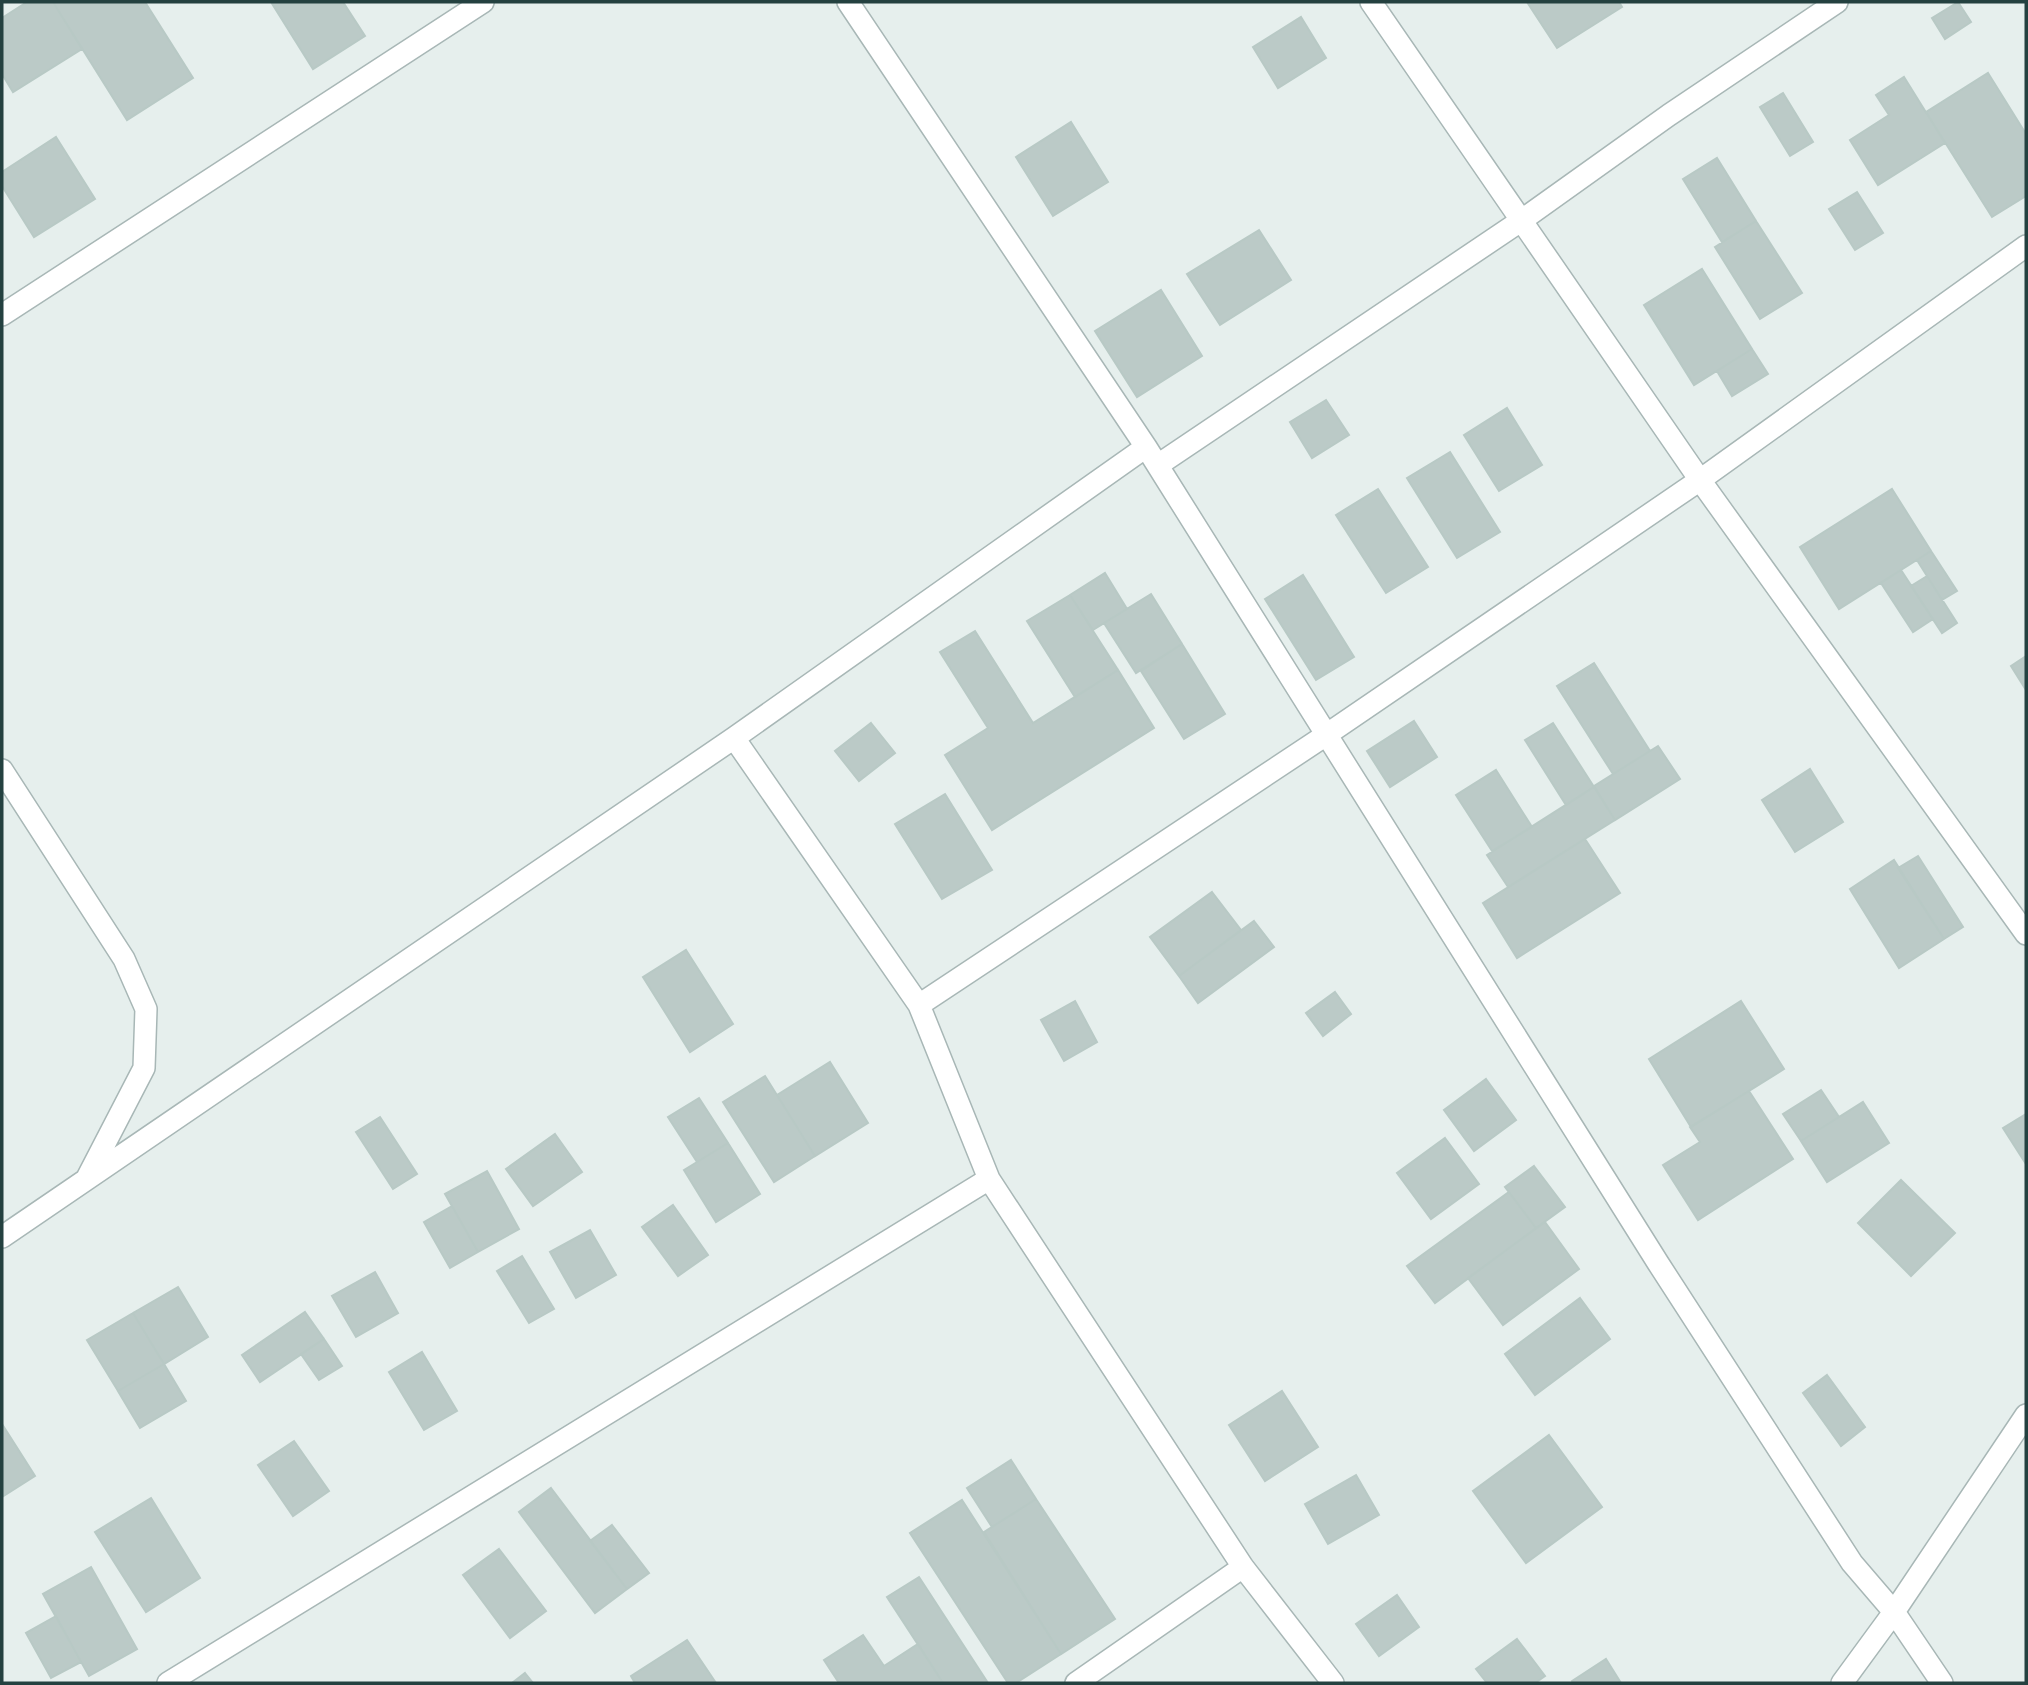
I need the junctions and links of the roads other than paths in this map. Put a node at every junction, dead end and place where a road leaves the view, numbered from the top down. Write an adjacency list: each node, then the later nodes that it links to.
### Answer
1 (848, 2): 8 (street)
2 (1371, 2): 5 (street)
3 (1837, 2): 5 (street)
4 (479, 3): 7 (street)
5 (1522, 220): 9 (street); 10 (street)
6 (2026, 246): 10 (street)
7 (2, 315)
8 (1146, 447): 9 (street); 12 (street)
9 (1158, 465): 11 (street)
10 (1700, 480): 11 (street); 14 (street)
11 (1326, 735): 15 (street); 21 (street)
12 (734, 738): 15 (street); 17 (street)
13 (2, 770): 17 (street)
14 (2026, 934)
15 (919, 1004): 16 (street)
16 (989, 1179): 20 (street); 22 (street)
17 (86, 1180): 18 (street)
18 (2, 1237)
19 (2026, 1415): 21 (street)
20 (1243, 1567): 23 (street); 24 (street)
21 (1894, 1612): 25 (street); 26 (street)
22 (168, 1683)
23 (1076, 1683)
24 (1333, 1683)
25 (1842, 1683)
26 (1942, 1683)

